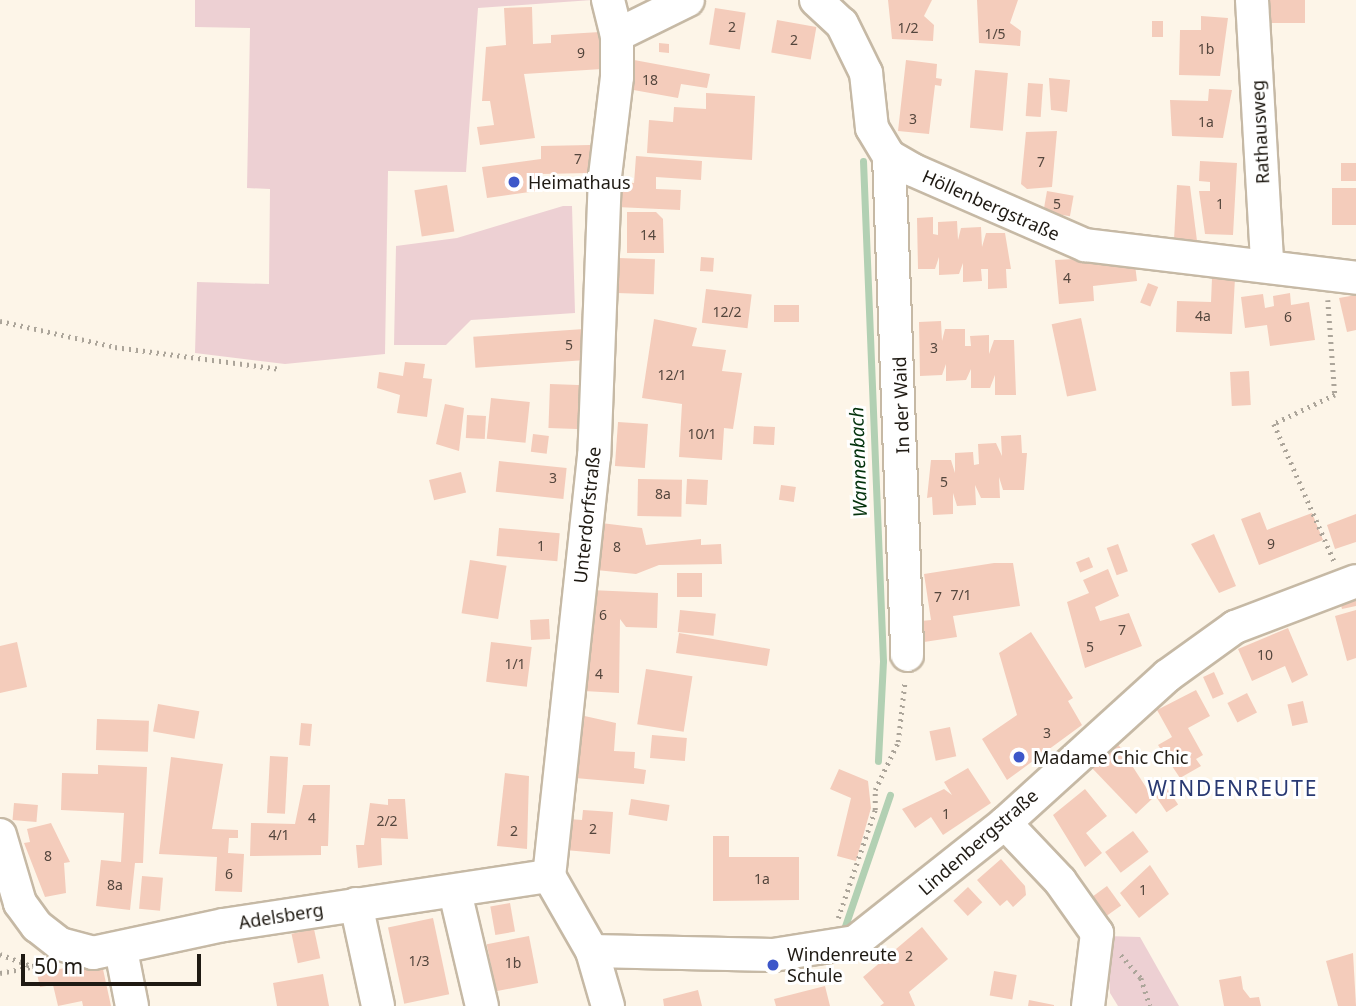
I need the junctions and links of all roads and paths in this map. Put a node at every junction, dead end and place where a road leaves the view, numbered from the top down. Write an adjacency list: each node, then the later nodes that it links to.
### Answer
1 (608, 0): 5 (street, Unterdorfstraße)
2 (688, 0): 5 (street)
3 (816, 0): 6 (street)
4 (1252, 0): 7 (street, Rathausweg)
5 (617, 35): 15 (street, Unterdorfstraße)
6 (889, 156): 7 (street, Höllenbergstraße); 12 (street, In der Waid)
7 (1267, 264): 8 (street, Höllenbergstraße)
8 (1341, 275): 11 (path)
9 (0, 321): 10 (path)
10 (279, 369)
11 (1350, 583): 13 (street, Lindenbergstraße)
12 (907, 655): 19 (path)
13 (1005, 823): 18 (street); 19 (street, Lindenbergstraße)
14 (0, 835): 20 (street, Adelsberg)
15 (549, 876): 16 (street, Adelsberg); 21 (street)
16 (455, 892): 17 (street, Adelsberg); 27 (street)
17 (356, 904): 20 (street, Adelsberg); 26 (street)
18 (1097, 948): 28 (street); 29 (path)
19 (837, 949): 21 (street, Lindenbergstraße)
20 (121, 950): 25 (street)
21 (592, 951): 24 (street)
22 (32, 966): 23 (path)
23 (0, 974)
24 (606, 994)
25 (132, 1006)
26 (378, 1006)
27 (482, 1006)
28 (1088, 1006)
29 (1150, 1006)

